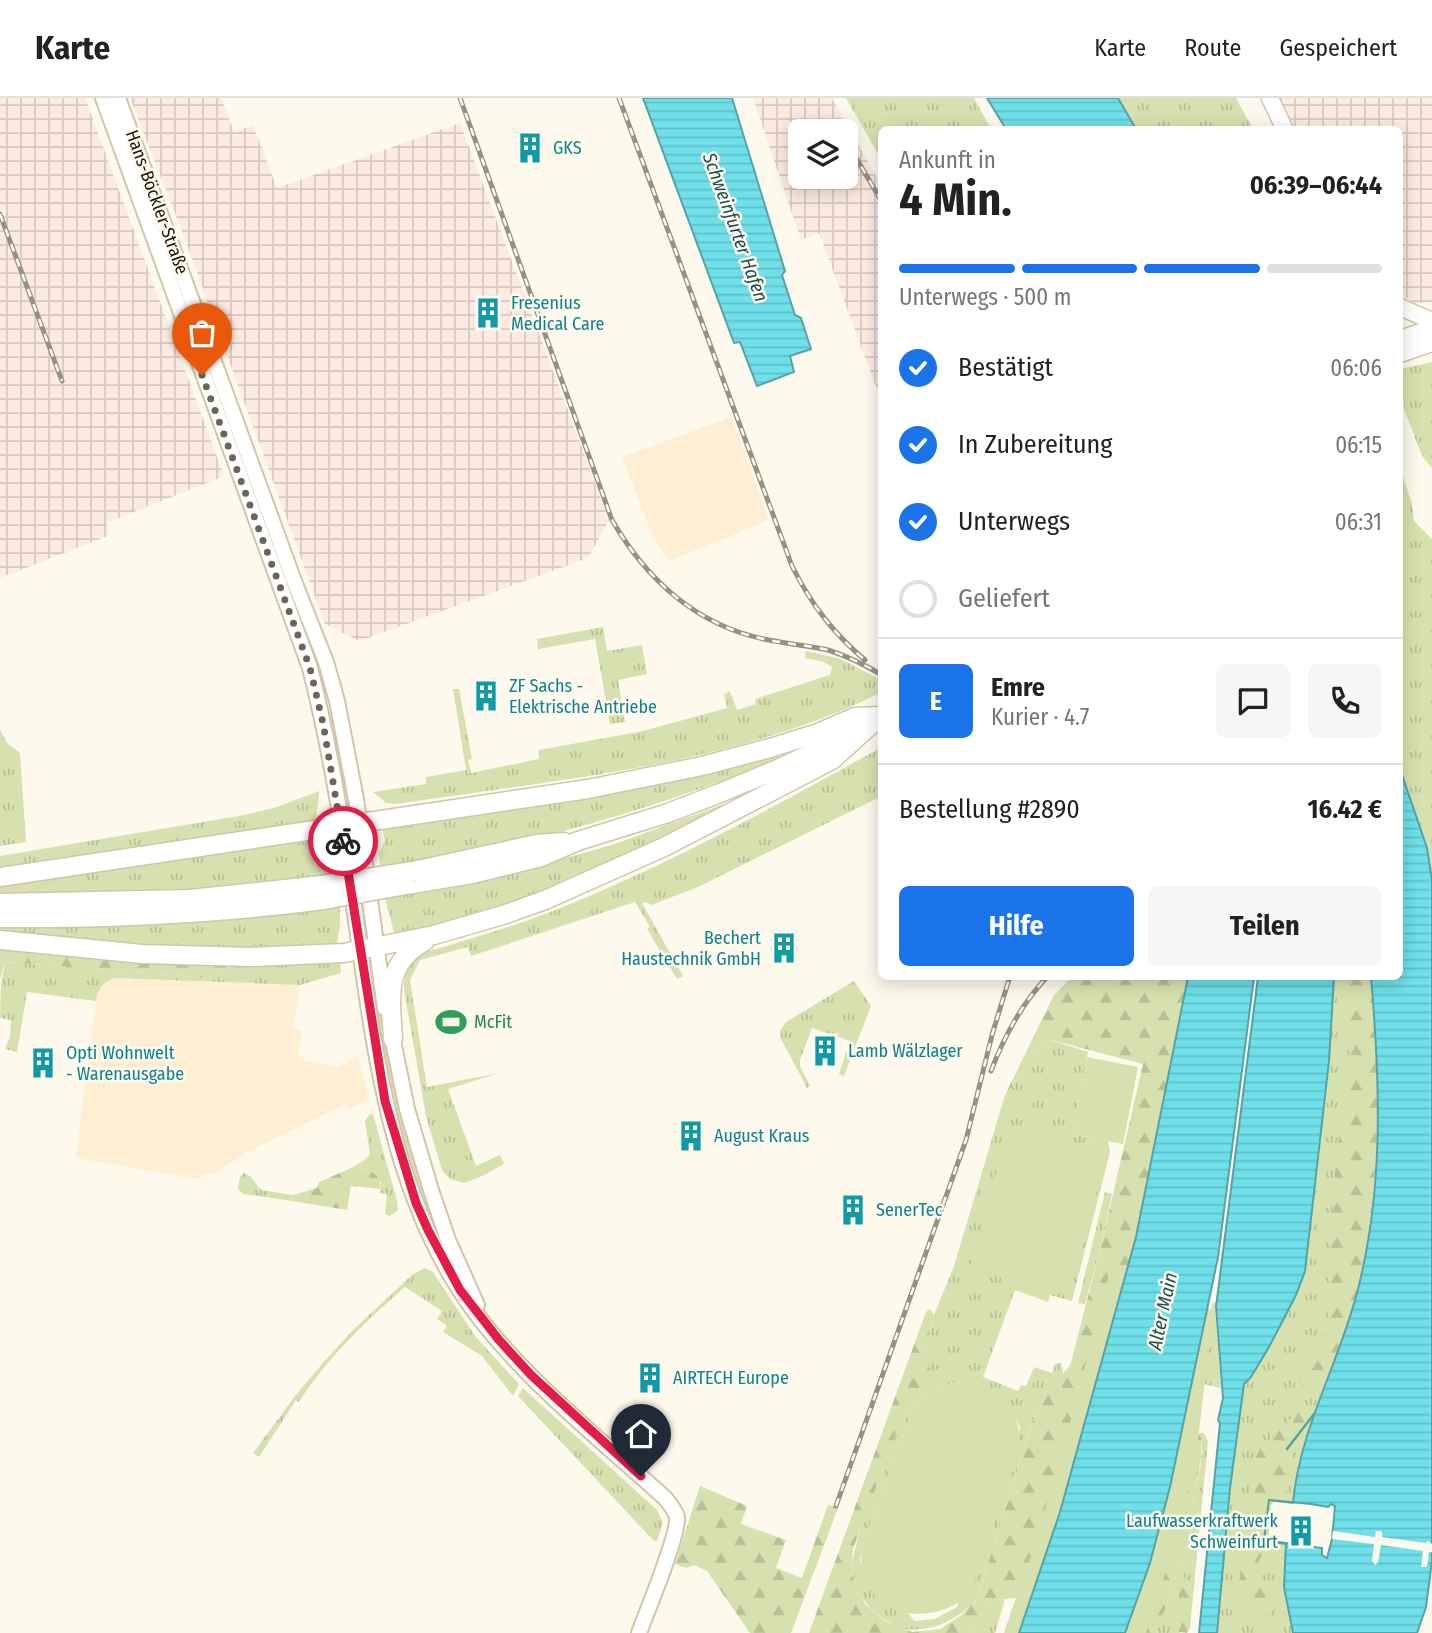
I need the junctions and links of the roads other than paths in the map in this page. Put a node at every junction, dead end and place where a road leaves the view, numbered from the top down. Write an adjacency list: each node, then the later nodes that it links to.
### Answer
1 (103, 98): 13 (street, Hans-Böckler-Straße)
2 (118, 98): 12 (street, Hans-Böckler-Straße)
3 (1270, 98): 4 (main road)
4 (1283, 126)
5 (1403, 310): 6 (main road)
6 (1428, 334): 7 (main road); 8 (main road)
7 (1403, 338)
8 (1403, 352)
9 (878, 719): 12 (highway)
10 (878, 720): 15 (highway, bridge)
11 (878, 720): 18 (highway)
12 (360, 823): 13 (highway); 20 (street, Hans-Böckler-Straße)
13 (341, 826): 14 (highway); 20 (street, Hans-Böckler-Straße)
14 (0, 877)
15 (323, 893): 16 (highway); 17 (highway)
16 (0, 903)
17 (0, 918)
18 (435, 935): 20 (highway); 21 (highway)
19 (0, 940): 20 (highway)
20 (369, 949): 21 (street); 22 (street)
21 (393, 1039): 22 (street)
22 (480, 1316): 23 (street)
23 (639, 1633)

